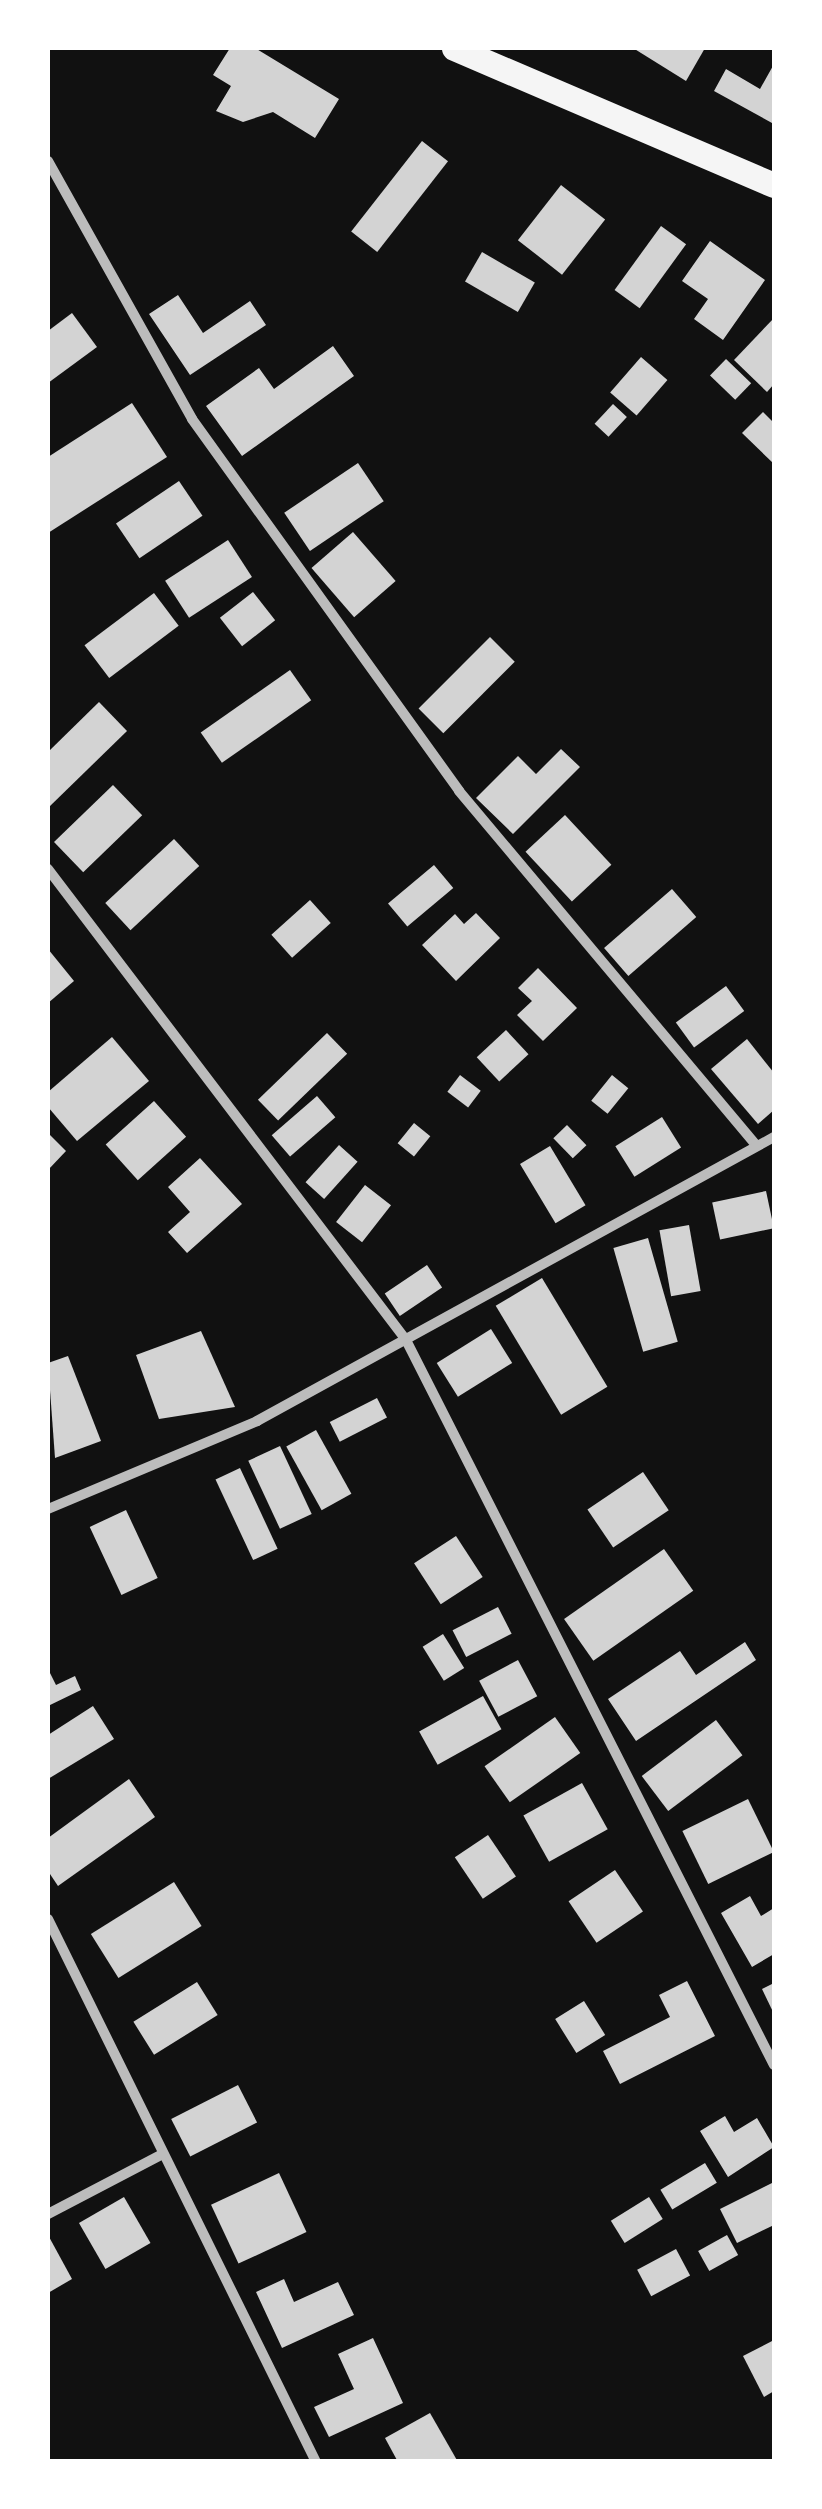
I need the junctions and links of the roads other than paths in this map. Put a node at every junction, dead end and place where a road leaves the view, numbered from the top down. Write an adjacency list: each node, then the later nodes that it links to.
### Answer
1 (454, 48): 3 (main road)
2 (48, 161): 6 (street)
3 (774, 185)
4 (48, 869): 7 (street)
5 (774, 1138): 6 (street)
6 (757, 1146): 7 (street)
7 (406, 1340): 8 (street); 10 (street)
8 (48, 1510)
9 (48, 1920): 11 (street)
10 (774, 2065)
11 (163, 2154): 12 (street); 13 (street)
12 (48, 2214)
13 (316, 2462)

